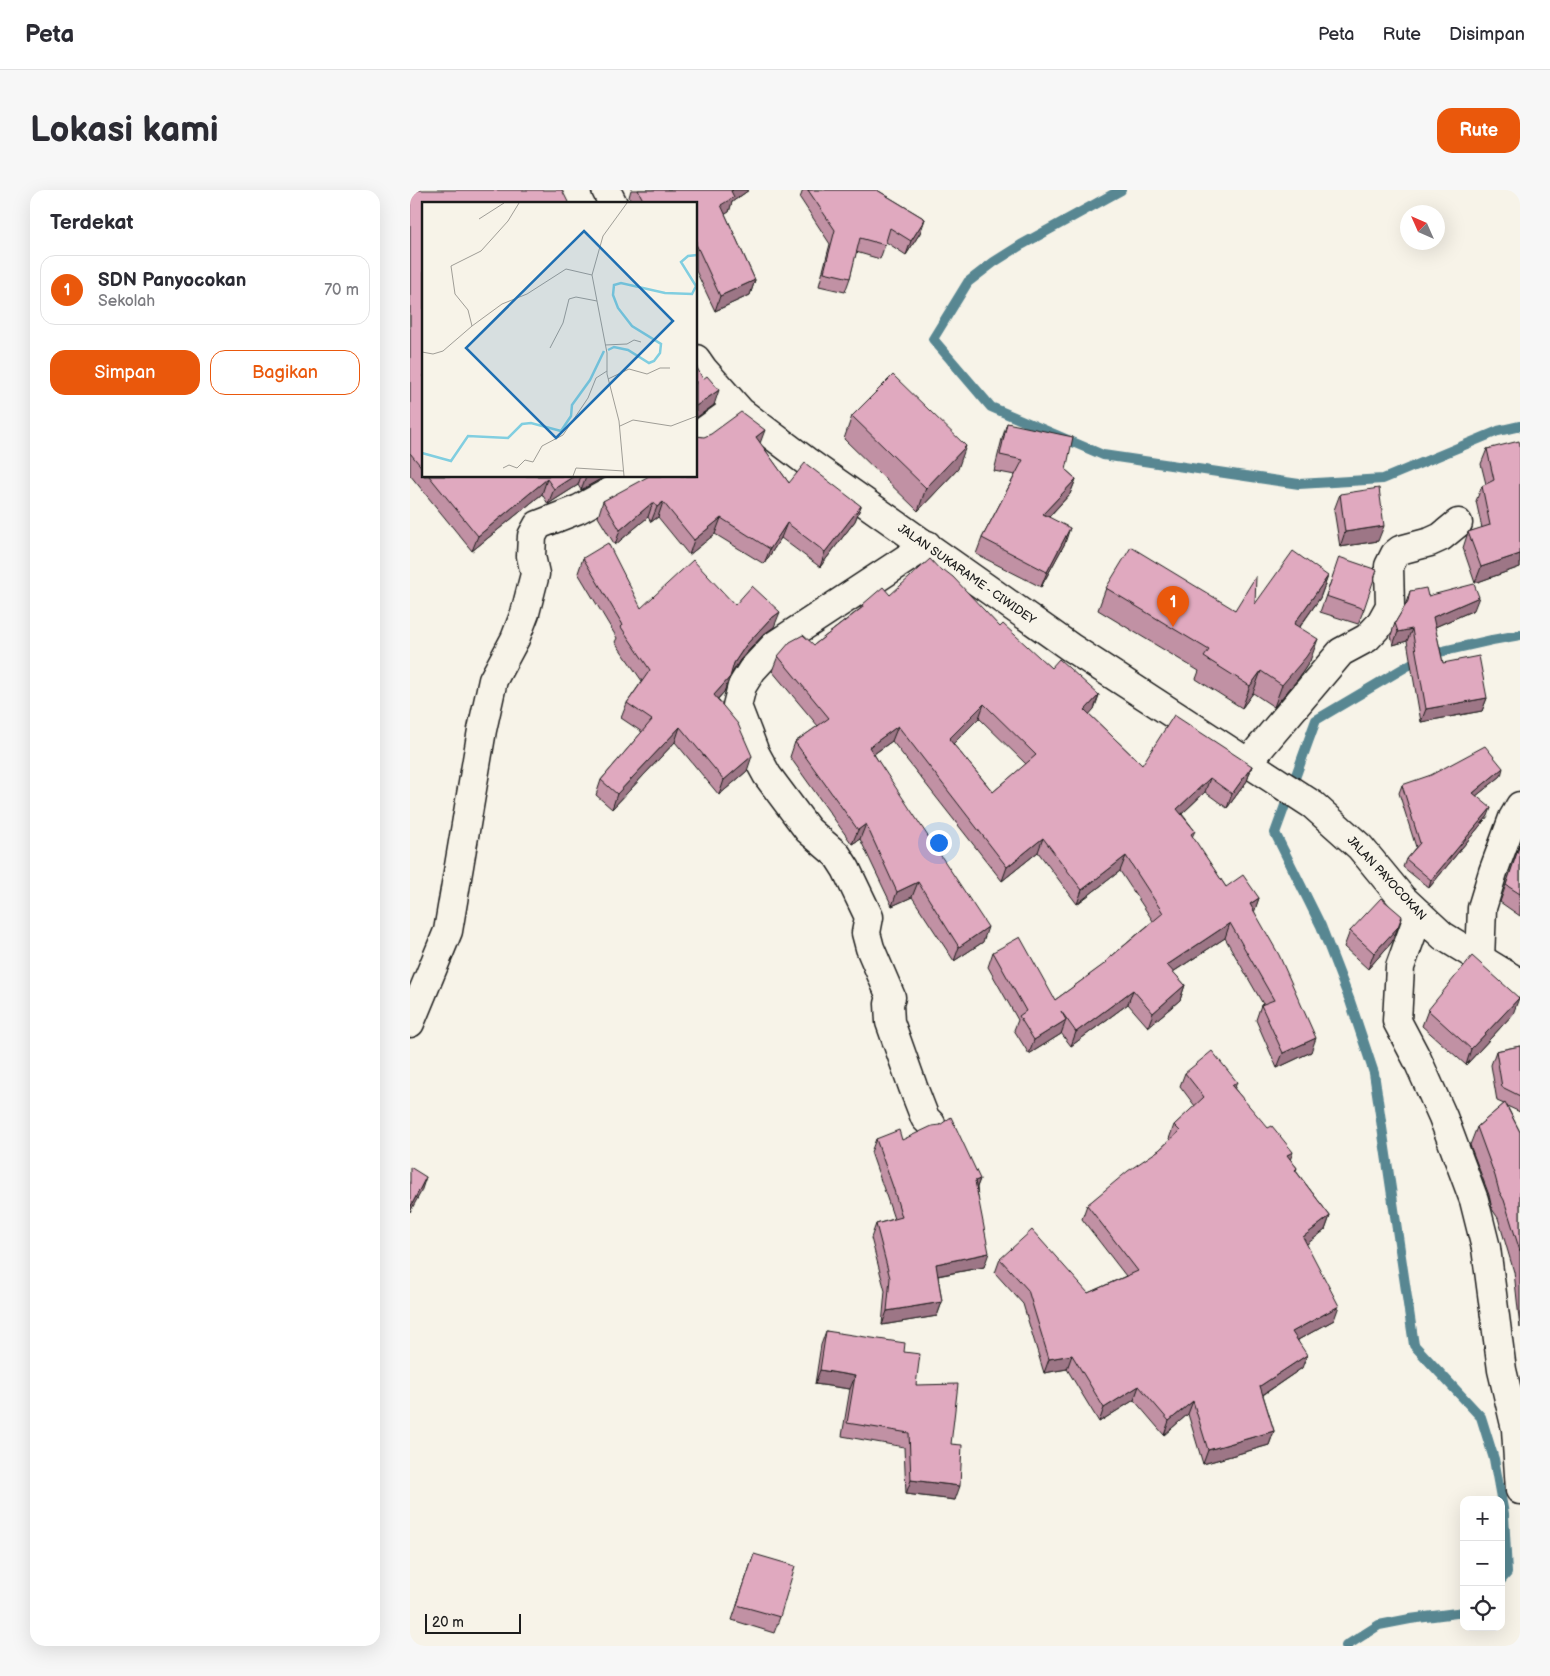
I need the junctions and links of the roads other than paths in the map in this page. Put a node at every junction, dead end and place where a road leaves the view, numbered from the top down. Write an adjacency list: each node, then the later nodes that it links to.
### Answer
1 (606, 190): 2 (street)
2 (612, 202)
3 (698, 362): 4 (street, JALAN SUKARAME - CIWIDEY)
4 (736, 408): 5 (street); 8 (street, JALAN SUKARAME - CIWIDEY)
5 (698, 436)
6 (635, 478): 14 (street)
7 (1458, 522): 9 (street)
8 (927, 545): 9 (street, JALAN SUKARAME - CIWIDEY); 15 (street)
9 (1252, 765): 11 (street, JALAN PAYOCOKAN)
10 (1520, 806): 12 (street)
11 (1420, 914): 12 (street, JALAN PAYOCOKAN); 16 (street)
12 (1480, 959): 13 (street, JALAN PAYOCOKAN)
13 (1520, 984)
14 (410, 1023)
15 (931, 1124)
16 (1520, 1490)

